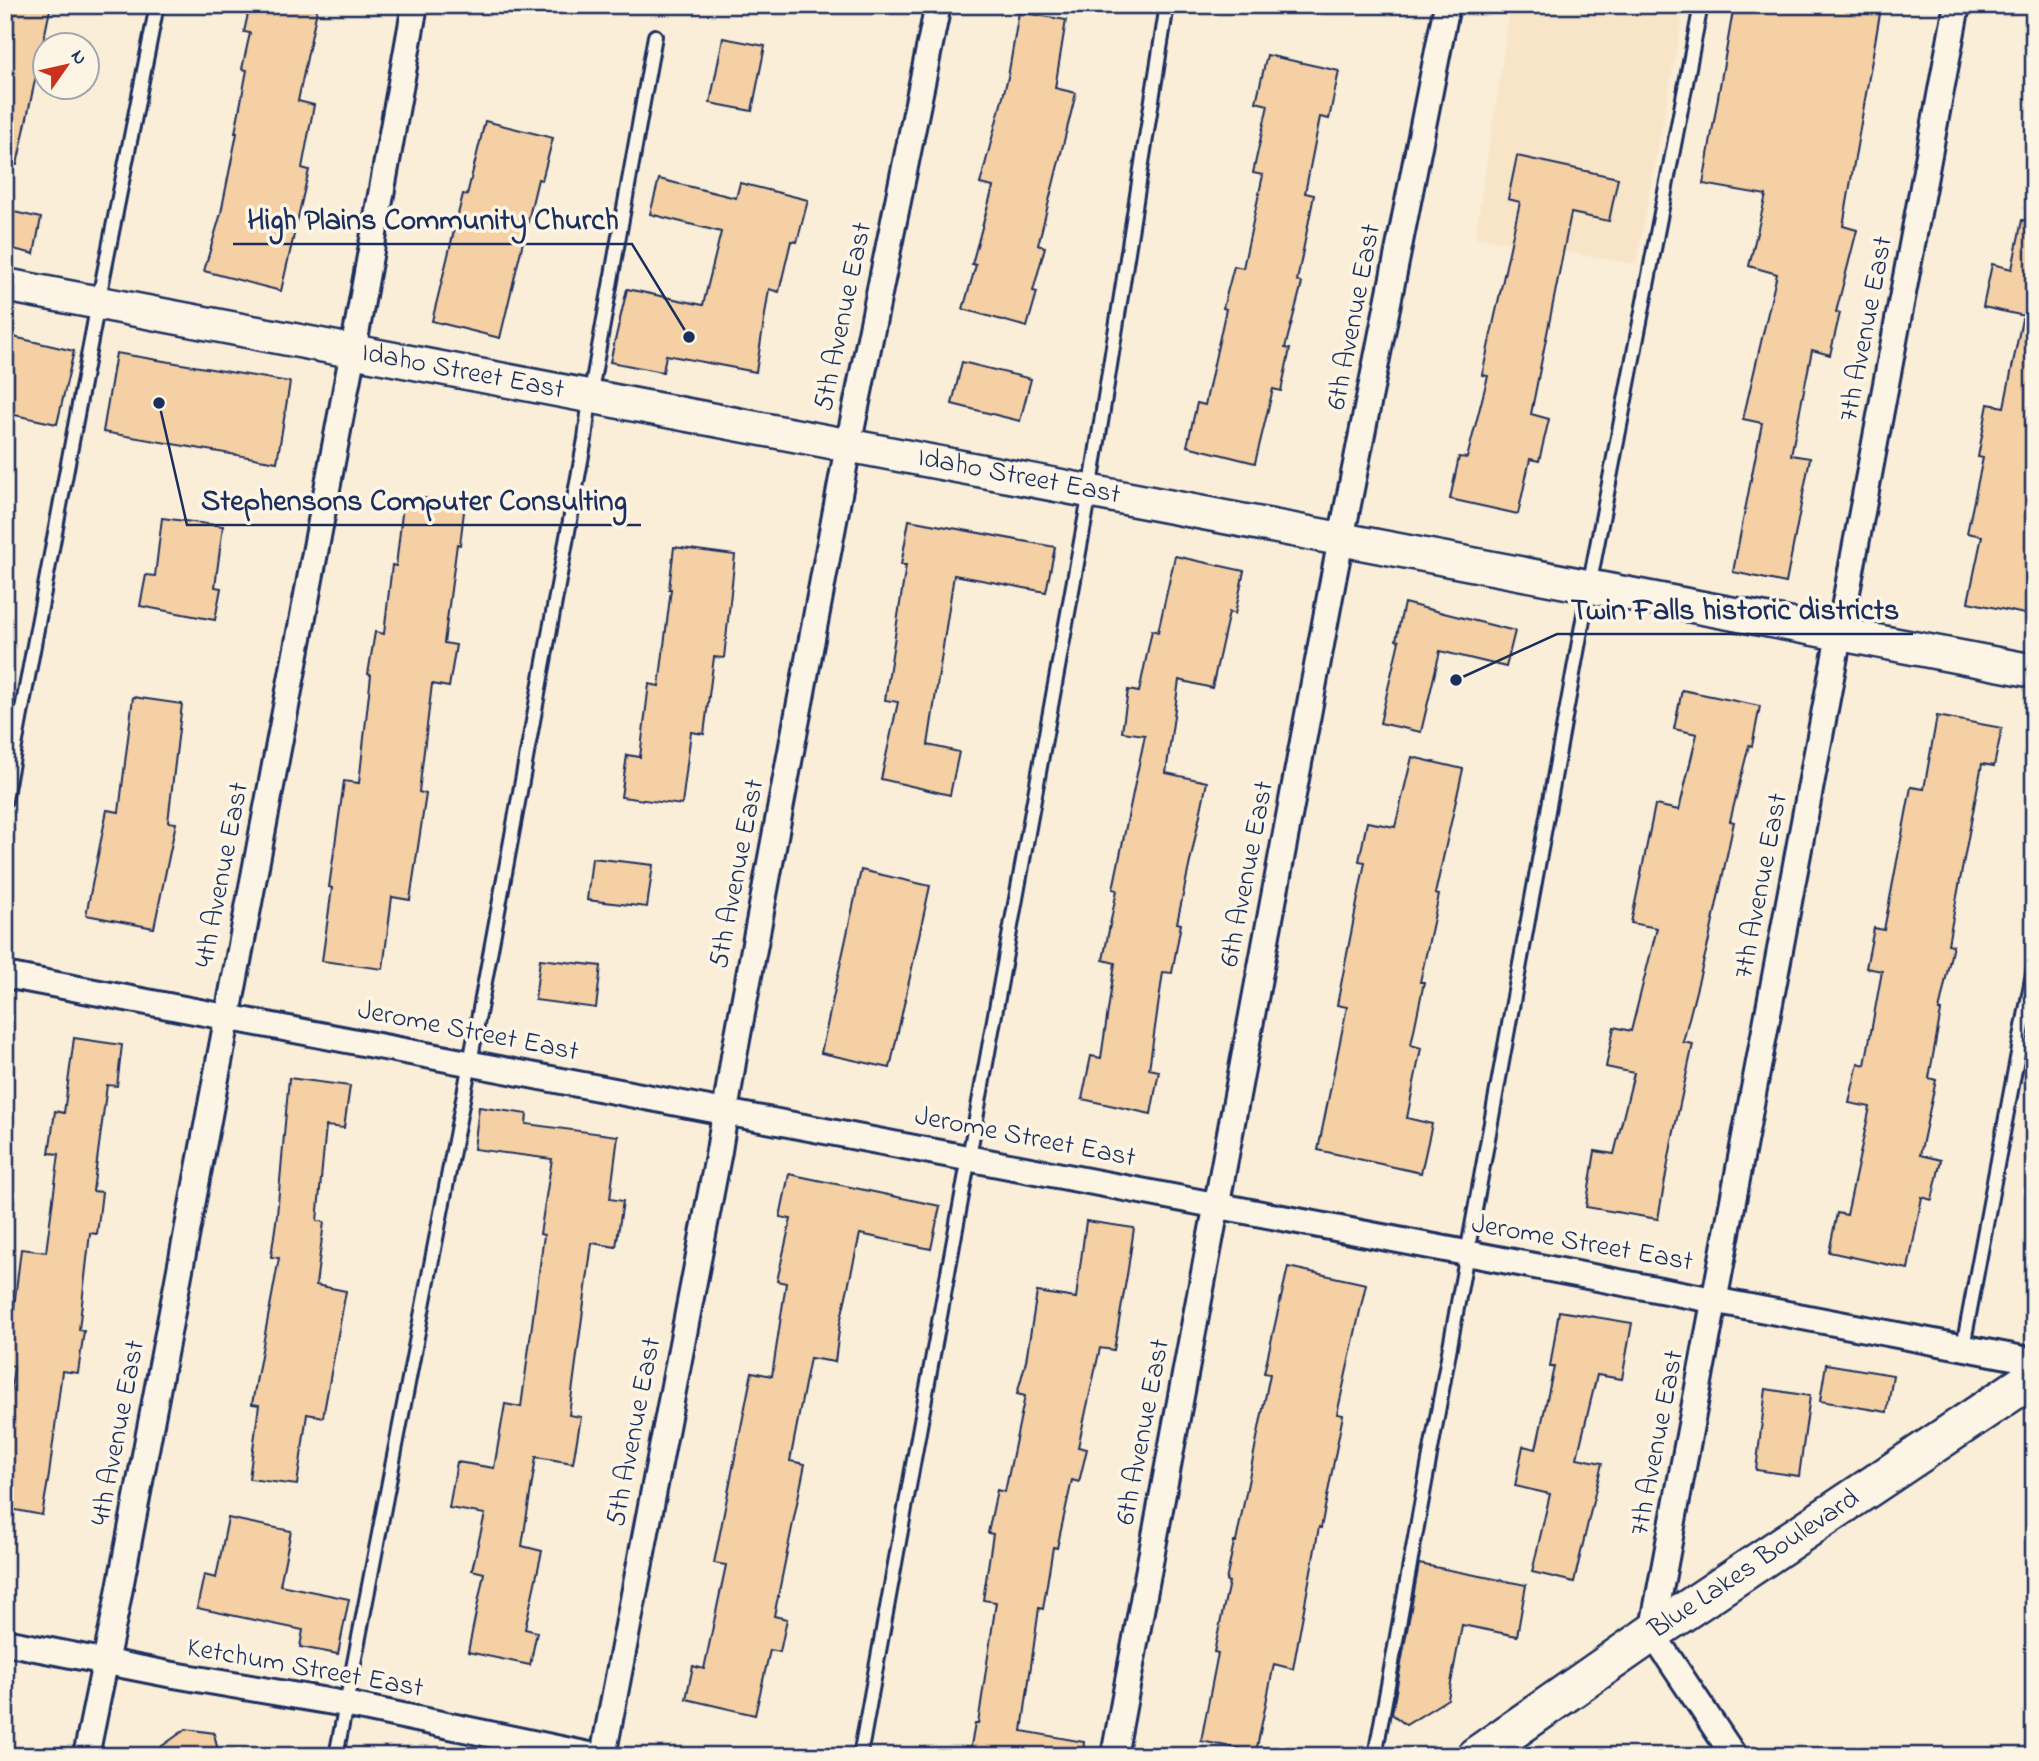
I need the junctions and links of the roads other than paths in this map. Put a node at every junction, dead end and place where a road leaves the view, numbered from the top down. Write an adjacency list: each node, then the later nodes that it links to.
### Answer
1 (157, 5): 10 (lane)
2 (415, 5): 11 (street, 4th Avenue East)
3 (938, 5): 13 (street, 5th Avenue East)
4 (1167, 5): 14 (lane)
5 (1447, 5): 15 (street, 6th Avenue East)
6 (1701, 5): 16 (lane)
7 (1957, 5): 17 (street, 7th Avenue East)
8 (655, 36): 12 (lane)
9 (5, 285): 10 (street, Idaho Street East)
10 (98, 303): 11 (street, Idaho Street East); 19 (lane)
11 (353, 351): 12 (street, Idaho Street East); 22 (street, 4th Avenue East)
12 (590, 397): 13 (street, Idaho Street East); 23 (lane)
13 (848, 446): 14 (street, Idaho Street East); 24 (street, 5th Avenue East)
14 (1090, 492): 15 (street, Idaho Street East); 25 (lane)
15 (1342, 537): 16 (street, Idaho Street East); 26 (street, 6th Avenue East)
16 (1589, 587): 17 (street, Idaho Street East); 27 (lane)
17 (1840, 633): 18 (street, Idaho Street East); 28 (street, 7th Avenue East)
18 (2034, 671)
19 (5, 800)
20 (2034, 968): 29 (lane)
21 (5, 975): 22 (street, Jerome Street East)
22 (227, 1017): 23 (street, Jerome Street East); 34 (street, 4th Avenue East)
23 (470, 1063): 24 (street, Jerome Street East); 35 (lane)
24 (725, 1111): 25 (street, Jerome Street East); 39 (street, 5th Avenue East)
25 (969, 1158): 26 (street, Jerome Street East); 40 (lane)
26 (1217, 1204): 27 (street, Jerome Street East); 41 (street, 6th Avenue East)
27 (1467, 1253): 28 (street, Jerome Street East); 42 (lane)
28 (1715, 1298): 29 (street, Jerome Street East); 32 (street, 7th Avenue East)
29 (1963, 1347): 30 (street, Jerome Street East)
30 (2034, 1360)
31 (2034, 1377): 32 (main road, Blue Lakes Boulevard)
32 (1652, 1633): 43 (main road, Blue Lakes Boulevard); 44 (street)
33 (5, 1642): 34 (street, Ketchum Street East)
34 (106, 1661): 35 (street, Ketchum Street East); 36 (street, 4th Avenue East)
35 (345, 1704): 37 (lane); 38 (street, Ketchum Street East)
36 (86, 1756)
37 (336, 1756)
38 (594, 1756)
39 (603, 1756)
40 (860, 1756)
41 (1114, 1756)
42 (1375, 1756)
43 (1476, 1756)
44 (1734, 1756)

